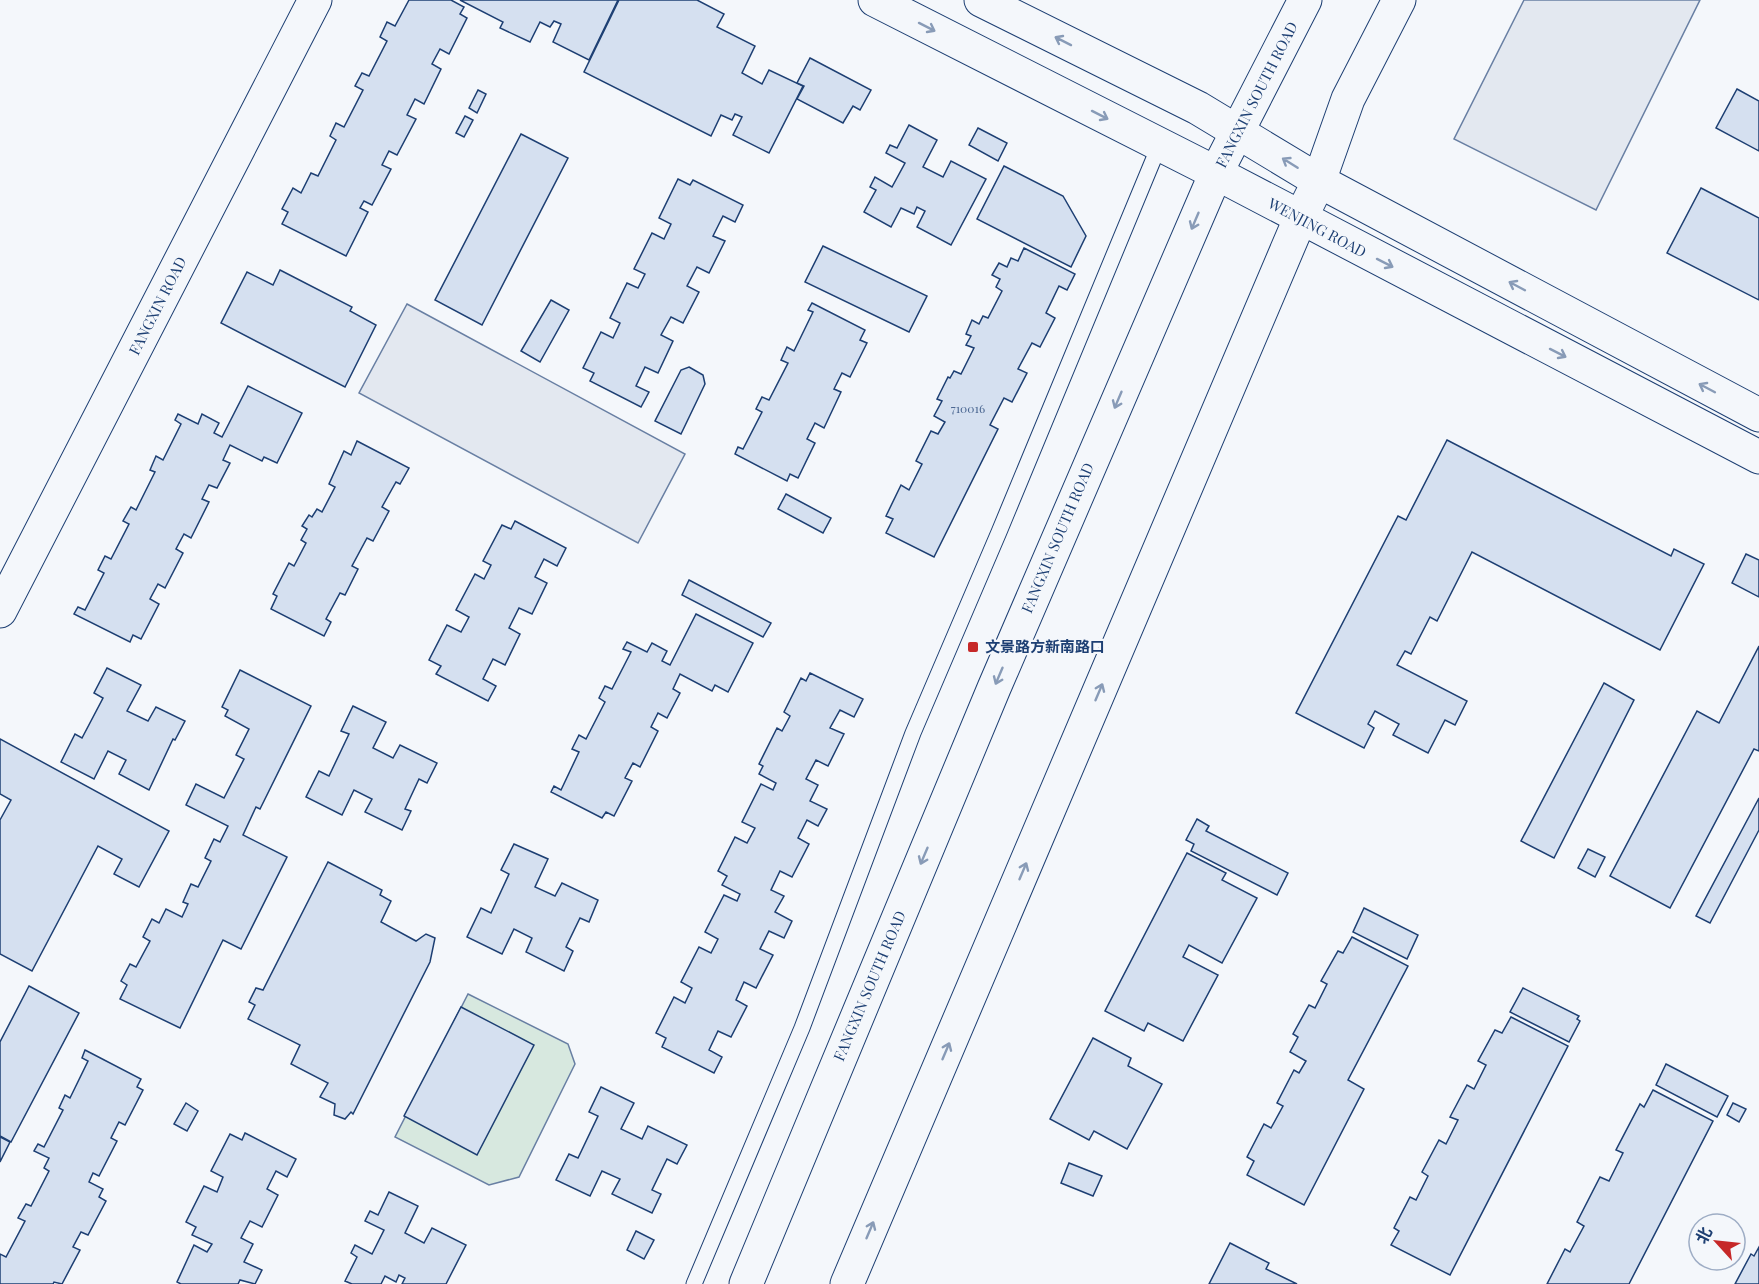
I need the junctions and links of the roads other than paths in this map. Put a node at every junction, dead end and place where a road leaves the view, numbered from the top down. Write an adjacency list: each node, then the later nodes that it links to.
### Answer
1 (315, 0): 13 (main road, FANGXIN ROAD)
2 (875, 0): 7 (main road, WENJING ROAD, one-way to 7)
3 (981, 0): 6 (main road, one-way to 3)
4 (1305, 0): 6 (main road, FANGXIN SOUTH ROAD)
5 (1399, 0): 9 (main road)
6 (1240, 132): 8 (main road, FANGXIN SOUTH ROAD); 9 (main road, one-way to 6)
7 (1160, 146): 8 (main road, WENJING ROAD); 14 (lane)
8 (1216, 173): 10 (main road, WENJING ROAD); 15 (main road, FANGXIN SOUTH ROAD, one-way to 15)
9 (1319, 181): 10 (main road); 11 (main road, one-way to 9)
10 (1300, 219): 12 (main road, WENJING ROAD, one-way to 12); 16 (main road, one-way to 10)
11 (1759, 415)
12 (1759, 457)
13 (0, 611)
14 (694, 1284)
15 (746, 1284)
16 (847, 1284)

